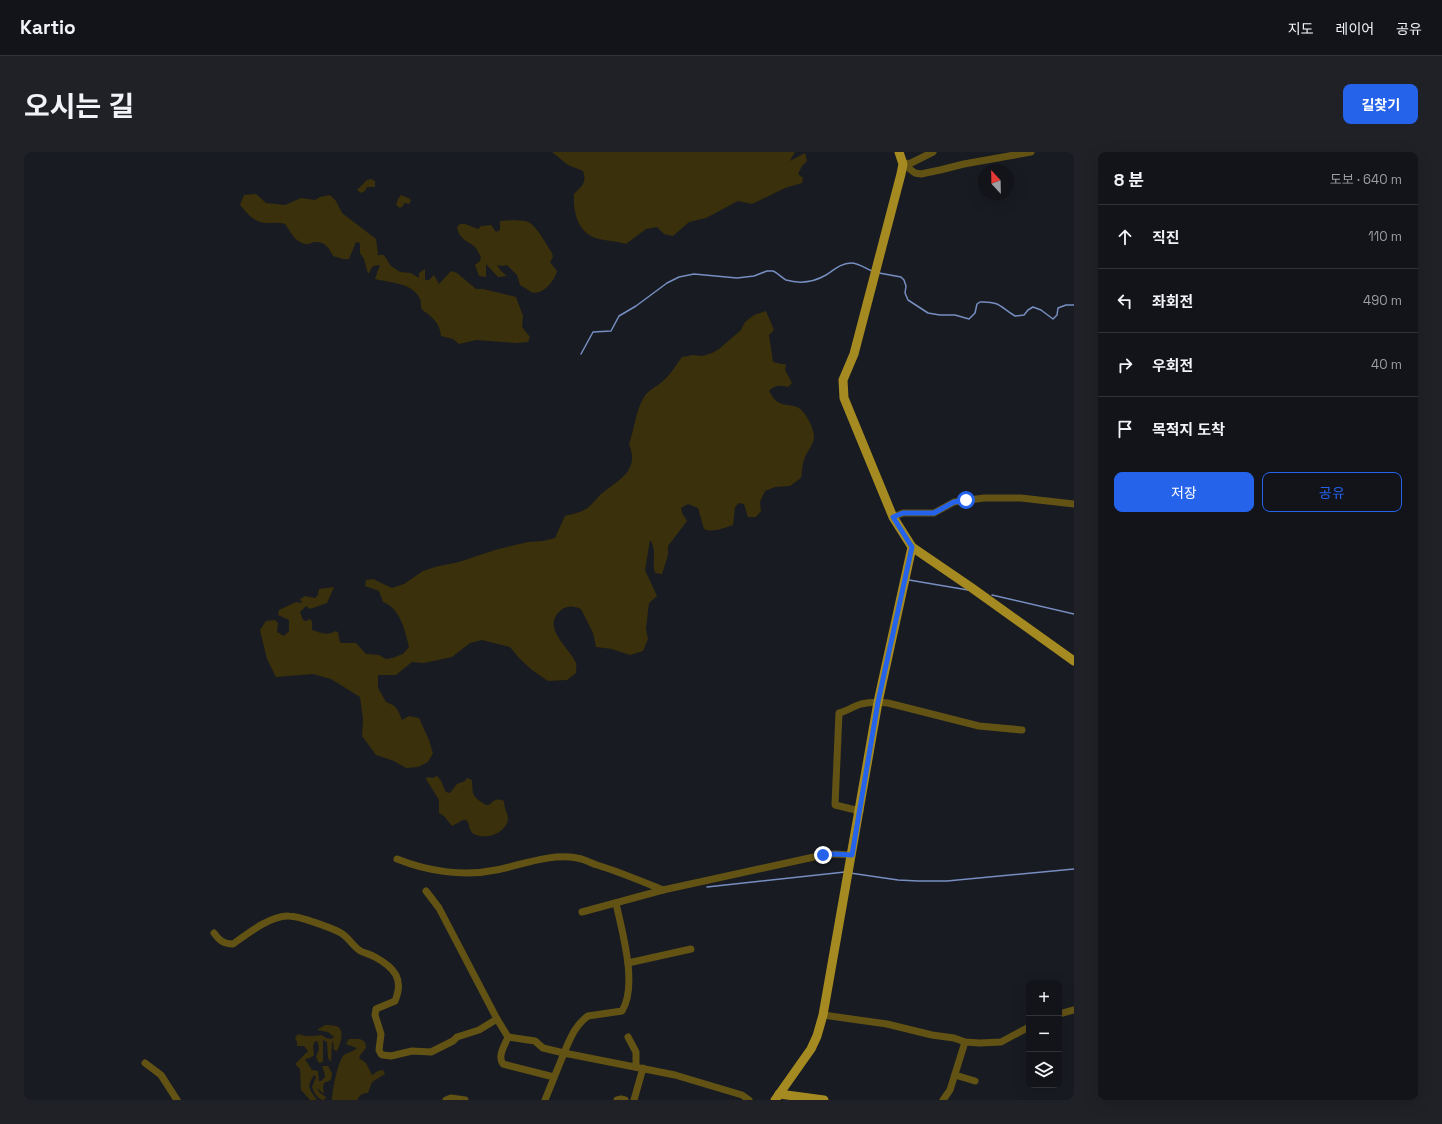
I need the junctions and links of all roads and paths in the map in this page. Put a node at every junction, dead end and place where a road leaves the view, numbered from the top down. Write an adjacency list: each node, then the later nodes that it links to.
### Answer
1 (899, 152): 4 (main road)
2 (933, 152): 4 (street)
3 (1031, 152): 4 (street)
4 (903, 164): 6 (main road)
5 (1074, 504): 6 (street)
6 (893, 517): 7 (main road)
7 (912, 547): 8 (main road); 9 (main road)
8 (1074, 661)
9 (878, 702): 10 (street); 11 (main road); 11 (street)
10 (1022, 730)
11 (860, 810): 12 (main road)
12 (852, 855): 14 (street); 23 (main road)
13 (397, 859): 14 (street)
14 (663, 890): 16 (street)
15 (426, 891): 24 (street)
16 (616, 903): 17 (street); 20 (street)
17 (582, 912)
18 (214, 933): 24 (street)
19 (691, 949): 20 (street)
20 (628, 963): 29 (street)
21 (1074, 1010): 22 (street)
22 (1062, 1013)
23 (823, 1015): 28 (street); 36 (main road)
24 (497, 1019): 26 (street)
25 (1026, 1029): 28 (street)
26 (508, 1036): 29 (street); 34 (street)
27 (628, 1037): 31 (street)
28 (965, 1042): 33 (street)
29 (564, 1053): 31 (street); 34 (street)
30 (146, 1063): 37 (street)
31 (636, 1067): 32 (street)
32 (644, 1068): 43 (street); 44 (street)
33 (955, 1076): 35 (street); 46 (street)
34 (554, 1077): 40 (street)
35 (975, 1081)
36 (777, 1097): 45 (main road)
37 (177, 1100)
38 (446, 1100): 39 (street)
39 (465, 1100)
40 (545, 1100)
41 (617, 1100): 42 (street)
42 (625, 1100)
43 (634, 1100)
44 (749, 1100)
45 (824, 1100)
46 (943, 1100)

